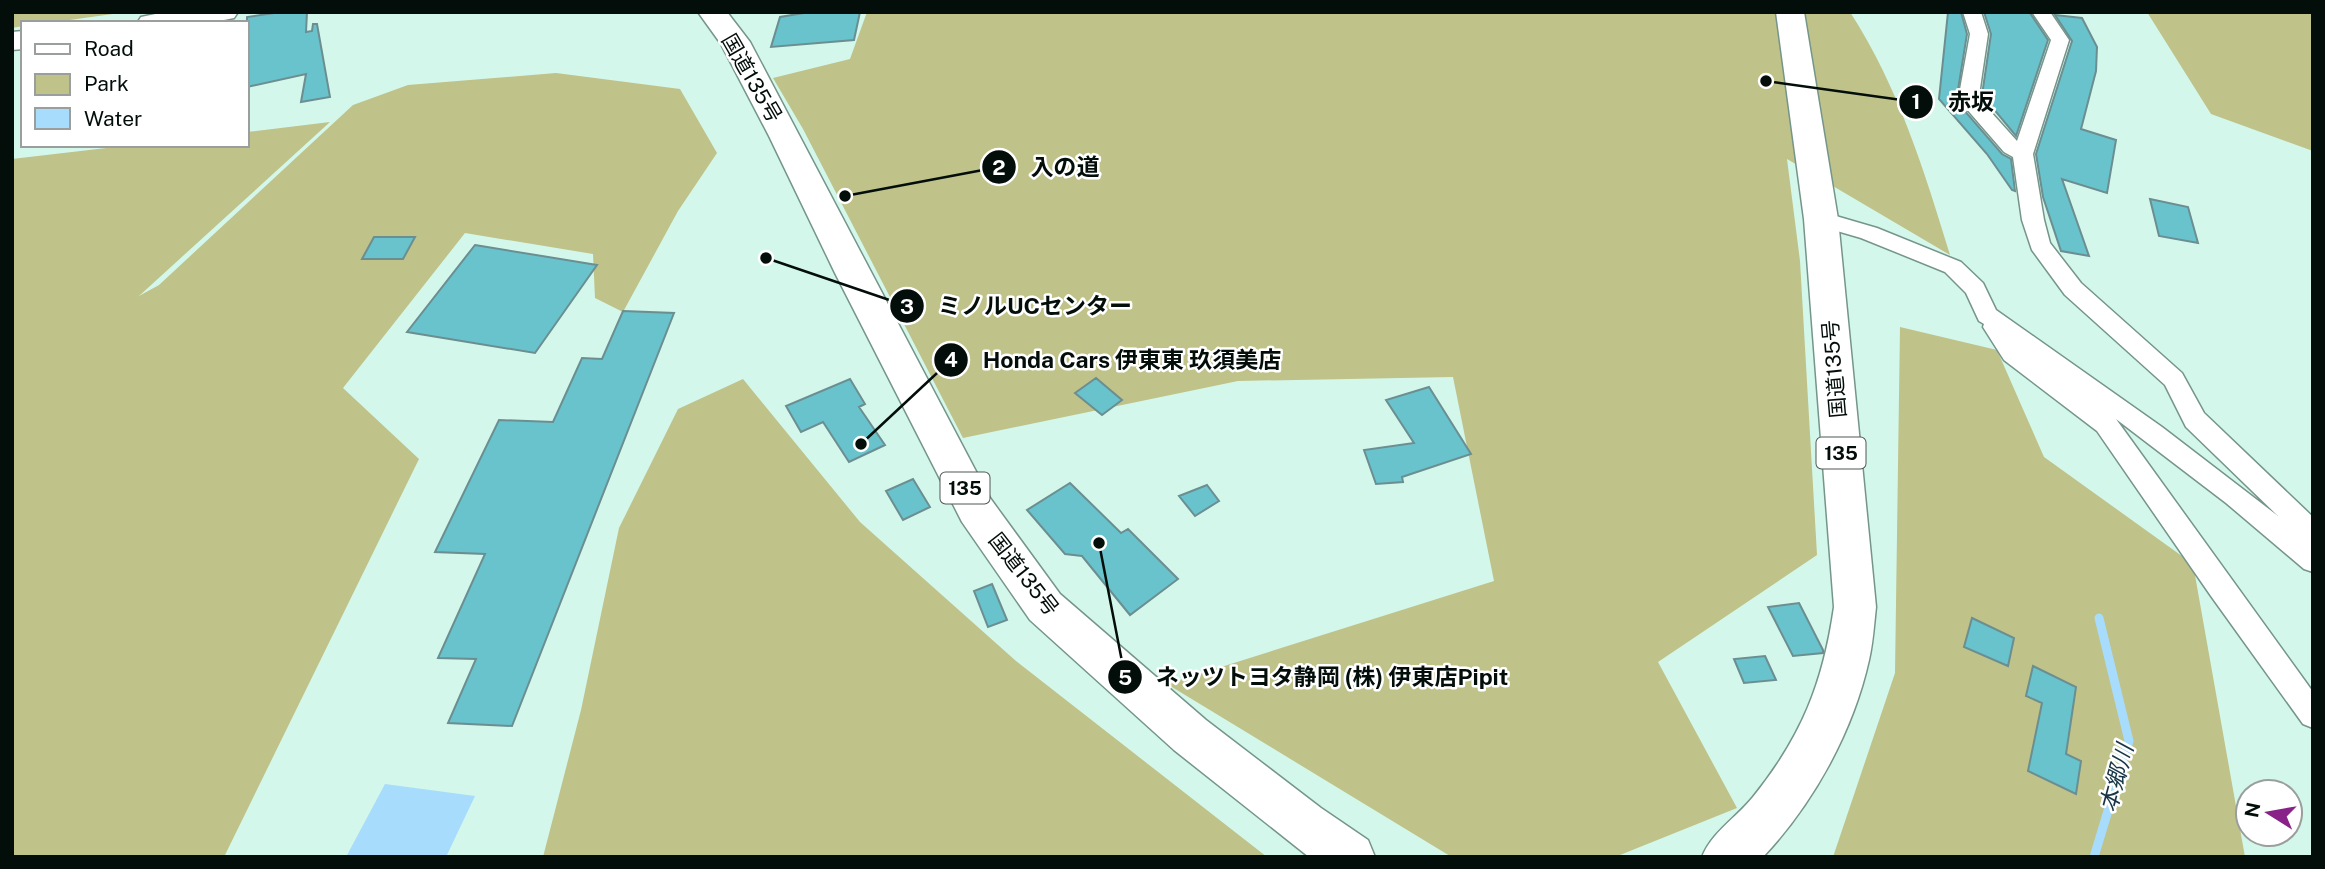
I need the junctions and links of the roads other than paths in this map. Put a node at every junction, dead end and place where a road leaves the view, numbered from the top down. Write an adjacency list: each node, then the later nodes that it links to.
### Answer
1 (224, 12): 6 (highway)
2 (712, 12): 13 (highway, 国道135号 / 135)
3 (1790, 12): 8 (highway, 国道135号 / 135)
4 (1972, 12): 7 (street)
5 (2041, 12): 7 (street)
6 (164, 21)
7 (2023, 154): 10 (street)
8 (1821, 219): 9 (street); 14 (highway, 国道135号 / 135)
9 (1987, 315): 11 (street); 12 (street)
10 (2313, 534)
11 (2313, 561)
12 (2313, 715)
13 (1351, 857)
14 (1726, 857)

